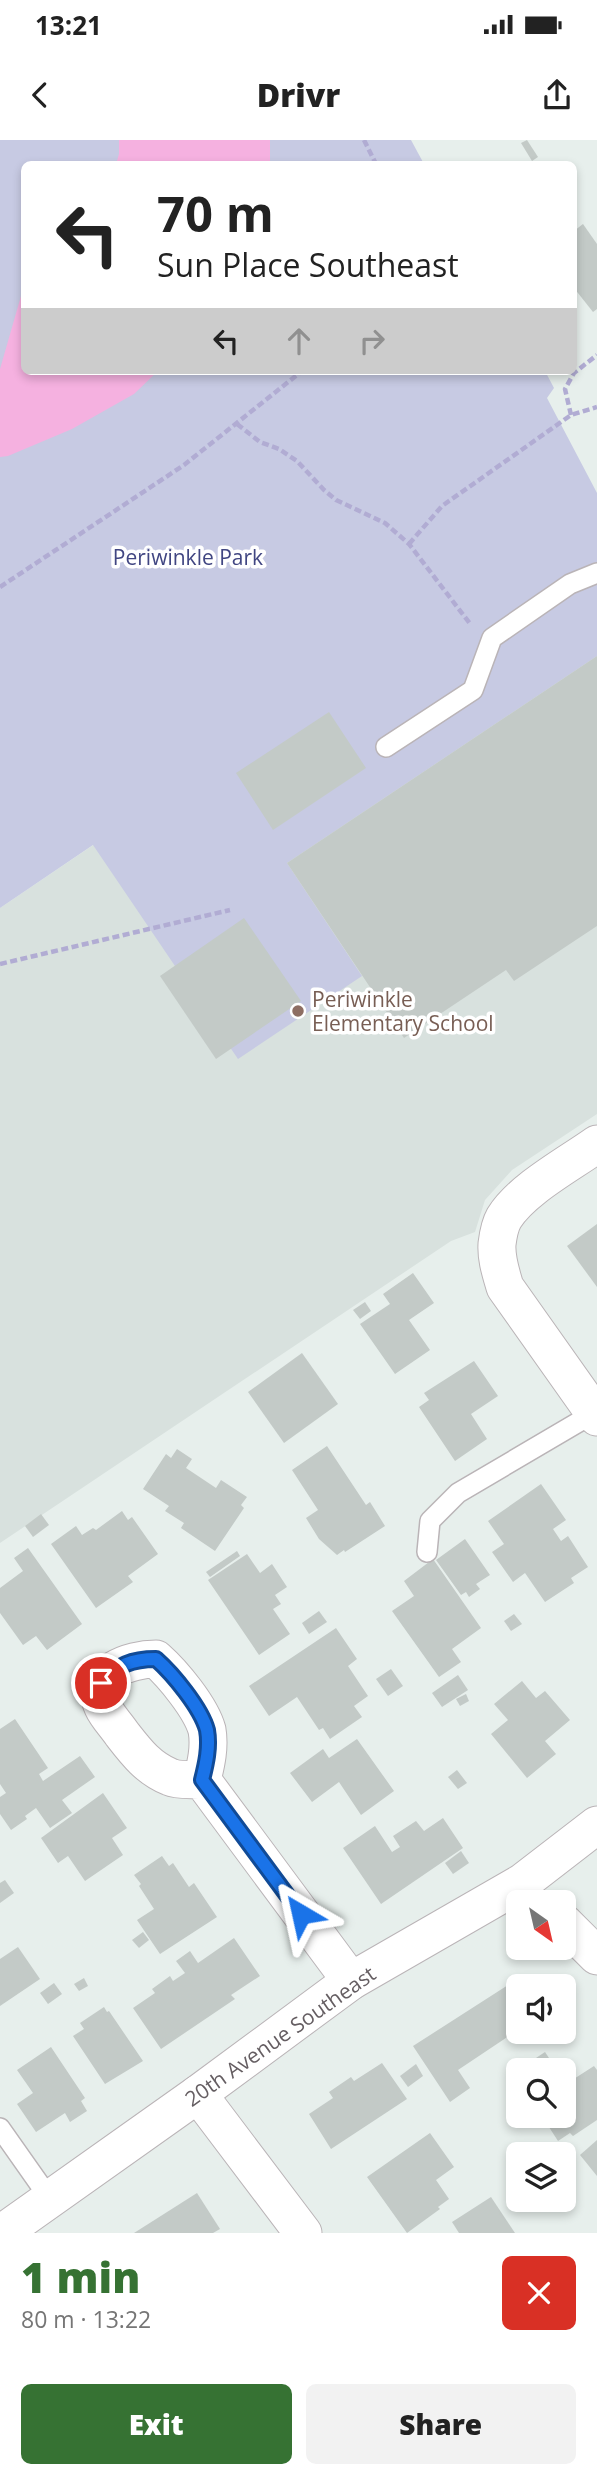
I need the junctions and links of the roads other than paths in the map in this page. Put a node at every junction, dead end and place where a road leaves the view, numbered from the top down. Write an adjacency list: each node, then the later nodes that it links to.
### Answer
1 (597, 573): 2 (lane)
2 (386, 747)
3 (597, 1144): 4 (street)
4 (596, 1415): 5 (lane)
5 (428, 1552)
6 (202, 1780): 12 (street)
7 (597, 1825): 8 (street, 20th Avenue Southeast)
8 (535, 1890)
9 (506, 1905): 12 (street, 20th Avenue Southeast)
10 (576, 1935): 11 (street)
11 (597, 1956)
12 (351, 1981): 13 (street, 20th Avenue Southeast)
13 (198, 2094): 15 (street, 20th Avenue Southeast); 17 (street)
14 (0, 2128): 15 (lane)
15 (50, 2199): 16 (street, 20th Avenue Southeast)
16 (2, 2233)
17 (303, 2233)

